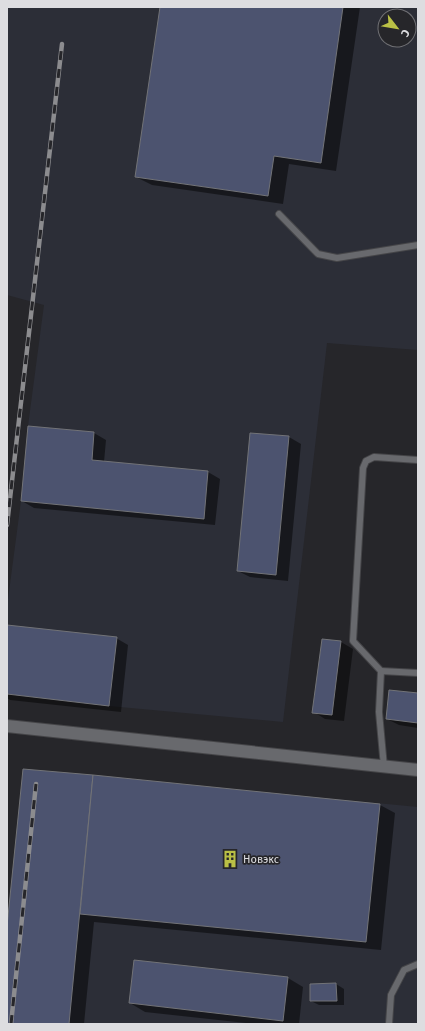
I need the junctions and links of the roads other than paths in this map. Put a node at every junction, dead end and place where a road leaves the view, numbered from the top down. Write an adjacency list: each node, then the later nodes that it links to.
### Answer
1 (279, 214): 2 (lane)
2 (418, 245)
3 (418, 460): 4 (lane)
4 (381, 671): 5 (lane); 7 (lane)
5 (418, 673)
6 (7, 726): 7 (street)
7 (384, 767): 8 (street)
8 (418, 770)
9 (418, 964): 10 (lane)
10 (389, 1024)

